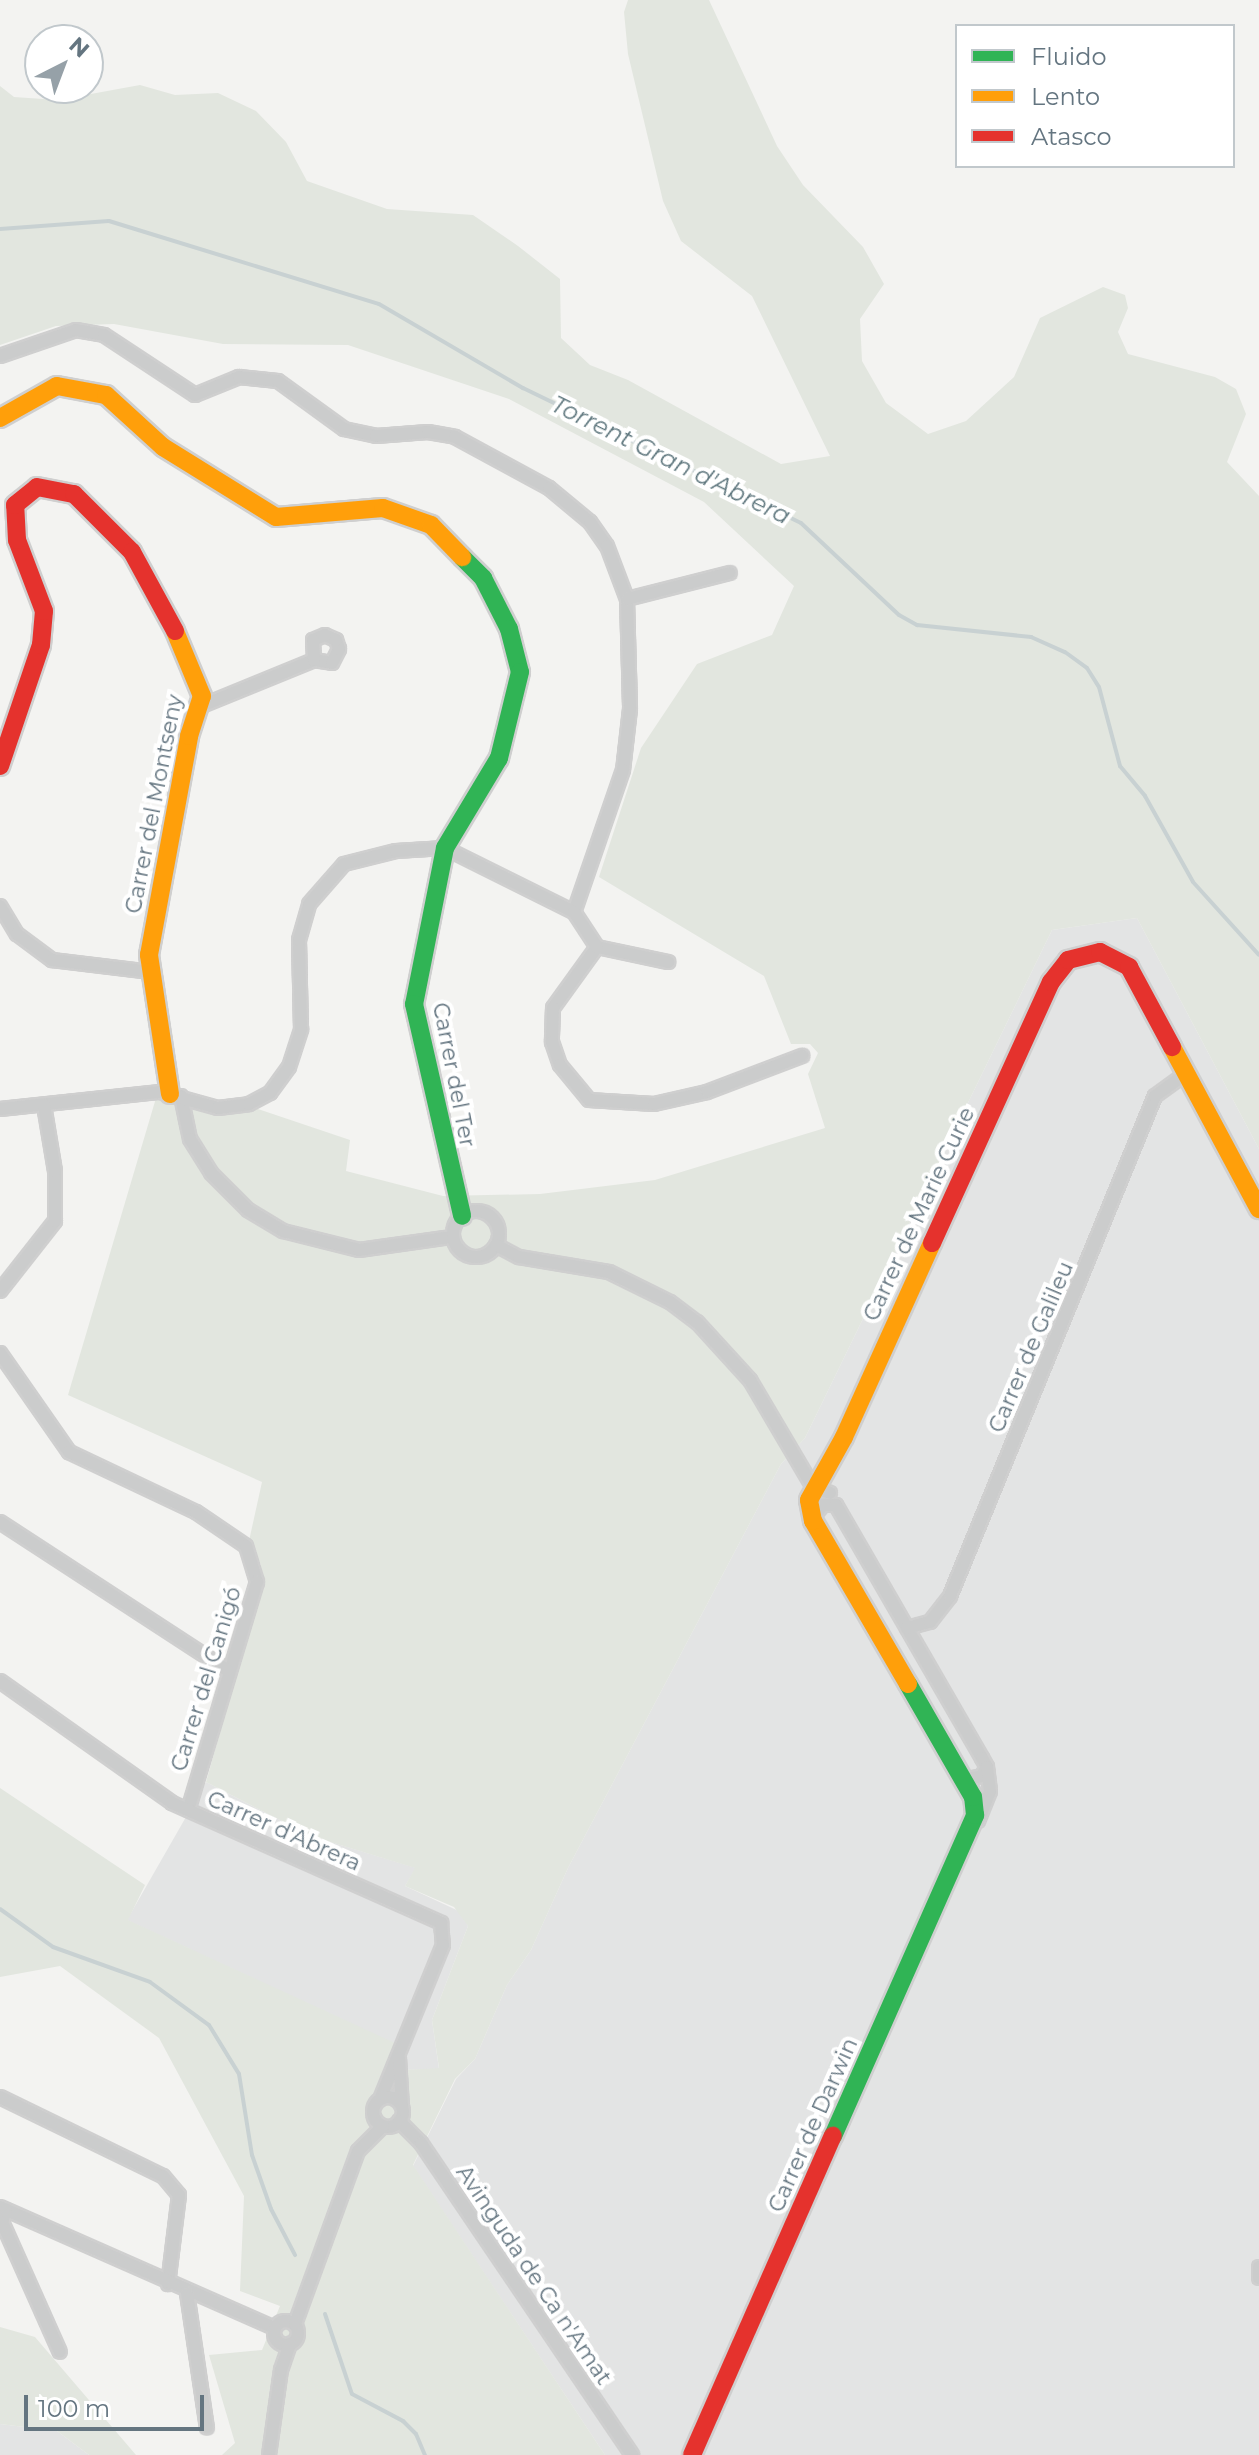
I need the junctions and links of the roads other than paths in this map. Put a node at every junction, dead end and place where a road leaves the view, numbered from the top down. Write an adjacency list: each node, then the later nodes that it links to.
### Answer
1 (0, 356): 4 (street)
2 (0, 418): 8 (street, Carrer del Ter)
3 (730, 573): 4 (street)
4 (627, 599): 10 (street)
5 (314, 660): 6 (street)
6 (199, 707): 7 (street, Carrer del Montseny); 13 (street, Carrer del Montseny)
7 (0, 766)
8 (445, 848): 10 (street); 16 (street); 20 (street, Carrer del Ter)
9 (0, 906): 13 (street)
10 (574, 912): 11 (street)
11 (597, 947): 12 (street); 14 (street)
12 (668, 962)
13 (151, 972): 16 (street, Carrer del Montseny)
14 (802, 1056)
15 (1187, 1073): 19 (street); 25 (street, Carrer de Marie Curie); 29 (street, Carrer de Galileu)
16 (176, 1095): 17 (street); 21 (street)
17 (44, 1105): 18 (street); 23 (street)
18 (0, 1109)
19 (1259, 1209)
20 (462, 1216): 21 (street); 22 (street)
21 (452, 1237): 22 (street)
22 (496, 1245): 25 (street)
23 (0, 1291)
24 (0, 1353): 30 (street, Carrer del Canigó)
25 (821, 1490): 26 (street); 27 (street)
26 (836, 1505): 27 (street); 29 (street)
27 (813, 1521): 33 (street)
28 (0, 1522): 30 (street)
29 (907, 1628): 32 (street)
30 (227, 1670): 34 (street, Carrer del Canigó)
31 (0, 1681): 34 (street, Carrer d'Abrera)
32 (987, 1767): 33 (street); 35 (street)
33 (963, 1780): 35 (street)
34 (188, 1810): 36 (street, Carrer d'Abrera)
35 (971, 1830): 52 (street, Carrer de Darwin)
36 (400, 2053): 38 (street); 39 (street)
37 (0, 2097): 45 (street)
38 (380, 2099): 39 (street); 41 (street)
39 (402, 2107): 40 (street)
40 (399, 2121): 41 (street); 54 (street, Avinguda de Ca n'Amat)
41 (379, 2122): 47 (street)
42 (3, 2208): 45 (street); 50 (street)
43 (1259, 2267): 44 (street)
44 (1259, 2278)
45 (168, 2284): 46 (street)
46 (187, 2293): 48 (street); 51 (street)
47 (290, 2322): 48 (street); 49 (street)
48 (274, 2328): 49 (street)
49 (284, 2344): 53 (street)
50 (60, 2352)
51 (207, 2428)
52 (693, 2450)
53 (269, 2455)
54 (632, 2455)

